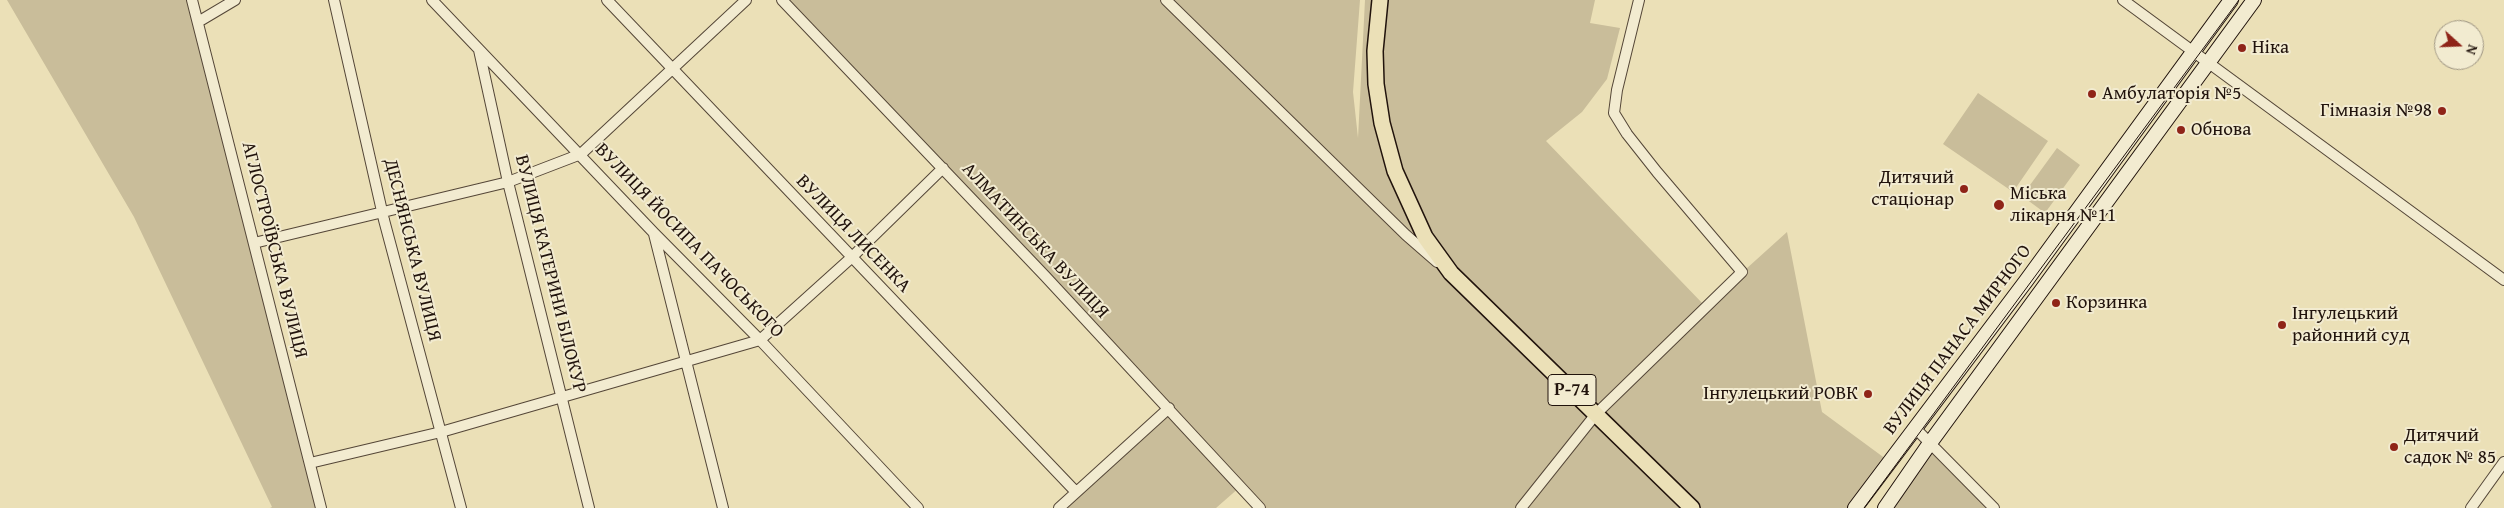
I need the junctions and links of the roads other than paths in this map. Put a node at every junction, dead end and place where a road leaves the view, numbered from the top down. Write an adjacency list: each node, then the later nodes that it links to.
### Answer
1 (192, 0): 14 (street, АГЛОСТРОЇВСЬКА ВУЛИЦЯ)
2 (235, 0): 14 (street)
3 (334, 0): 22 (street, ДЕСНЯНСЬКА ВУЛИЦЯ)
4 (432, 0): 15 (street, ВУЛИЦЯ ЙОСИПА ПАЧОСЬКОГО)
5 (607, 0): 18 (street, ВУЛИЦЯ ЛИСЕНКА)
6 (746, 0): 18 (street)
7 (782, 0): 20 (street, АЛМАТИНСЬКА ВУЛИЦЯ)
8 (1166, 0): 26 (street)
9 (1380, 0): 26 (main road, Р-74)
10 (1639, 0): 32 (street)
11 (2123, 0): 16 (street)
12 (2231, 0): 16 (main road, ВУЛИЦЯ ПАНАСА МИРНОГО)
13 (2254, 0): 17 (main road, ВУЛИЦЯ ПАНАСА МИРНОГО)
14 (198, 22): 24 (street, АГЛОСТРОЇВСЬКА ВУЛИЦЯ)
15 (479, 48): 19 (street, ВУЛИЦЯ ЙОСИПА ПАЧОСЬКОГО); 21 (street, ВУЛИЦЯ КАТЕРИНИ БІЛОКУР)
16 (2192, 52): 17 (street); 33 (main road, ВУЛИЦЯ ПАНАСА МИРНОГО)
17 (2208, 63): 27 (street); 35 (main road, ВУЛИЦЯ ПАНАСА МИРНОГО)
18 (671, 70): 19 (street); 25 (street, ВУЛИЦЯ ЛИСЕНКА)
19 (581, 154): 21 (street); 23 (street, ВУЛИЦЯ ЙОСИПА ПАЧОСЬКОГО)
20 (943, 168): 25 (street); 31 (street, АЛМАТИНСЬКА ВУЛИЦЯ)
21 (508, 182): 22 (street); 30 (street, ВУЛИЦЯ КАТЕРИНИ БІЛОКУР)
22 (382, 212): 24 (street); 34 (street, ДЕСНЯНСЬКА ВУЛИЦЯ)
23 (654, 233): 28 (street, ВУЛИЦЯ ЙОСИПА ПАЧОСЬКОГО); 29 (street)
24 (254, 243): 36 (street, АГЛОСТРОЇВСЬКА ВУЛИЦЯ)
25 (851, 258): 28 (street); 38 (street, ВУЛИЦЯ ЛИСЕНКА)
26 (1450, 273): 32 (main road, Р-74)
27 (2504, 280)
28 (760, 340): 29 (street); 43 (street, ВУЛИЦЯ ЙОСИПА ПАЧОСЬКОГО)
29 (686, 362): 30 (street); 42 (street)
30 (562, 398): 34 (street); 41 (street, ВУЛИЦЯ КАТЕРИНИ БІЛОКУР)
31 (1169, 408): 38 (street); 45 (street, АЛМАТИНСЬКА ВУЛИЦЯ)
32 (1596, 414): 46 (street); 47 (main road, Р-74)
33 (1916, 429): 35 (street); 48 (main road, ВУЛИЦЯ ПАНАСА МИРНОГО)
34 (441, 432): 36 (street); 40 (street, ДЕСНЯНСЬКА ВУЛИЦЯ)
35 (1930, 443): 49 (main road, ВУЛИЦЯ ПАНАСА МИРНОГО); 50 (street)
36 (310, 462): 39 (street, АГЛОСТРОЇВСЬКА ВУЛИЦЯ)
37 (2504, 462): 51 (street)
38 (1076, 492): 44 (street)
39 (321, 508)
40 (460, 508)
41 (589, 508)
42 (723, 508)
43 (918, 508)
44 (1059, 508)
45 (1260, 508)
46 (1521, 508)
47 (1692, 508)
48 (1855, 508)
49 (1885, 508)
50 (1994, 508)
51 (2470, 508)

